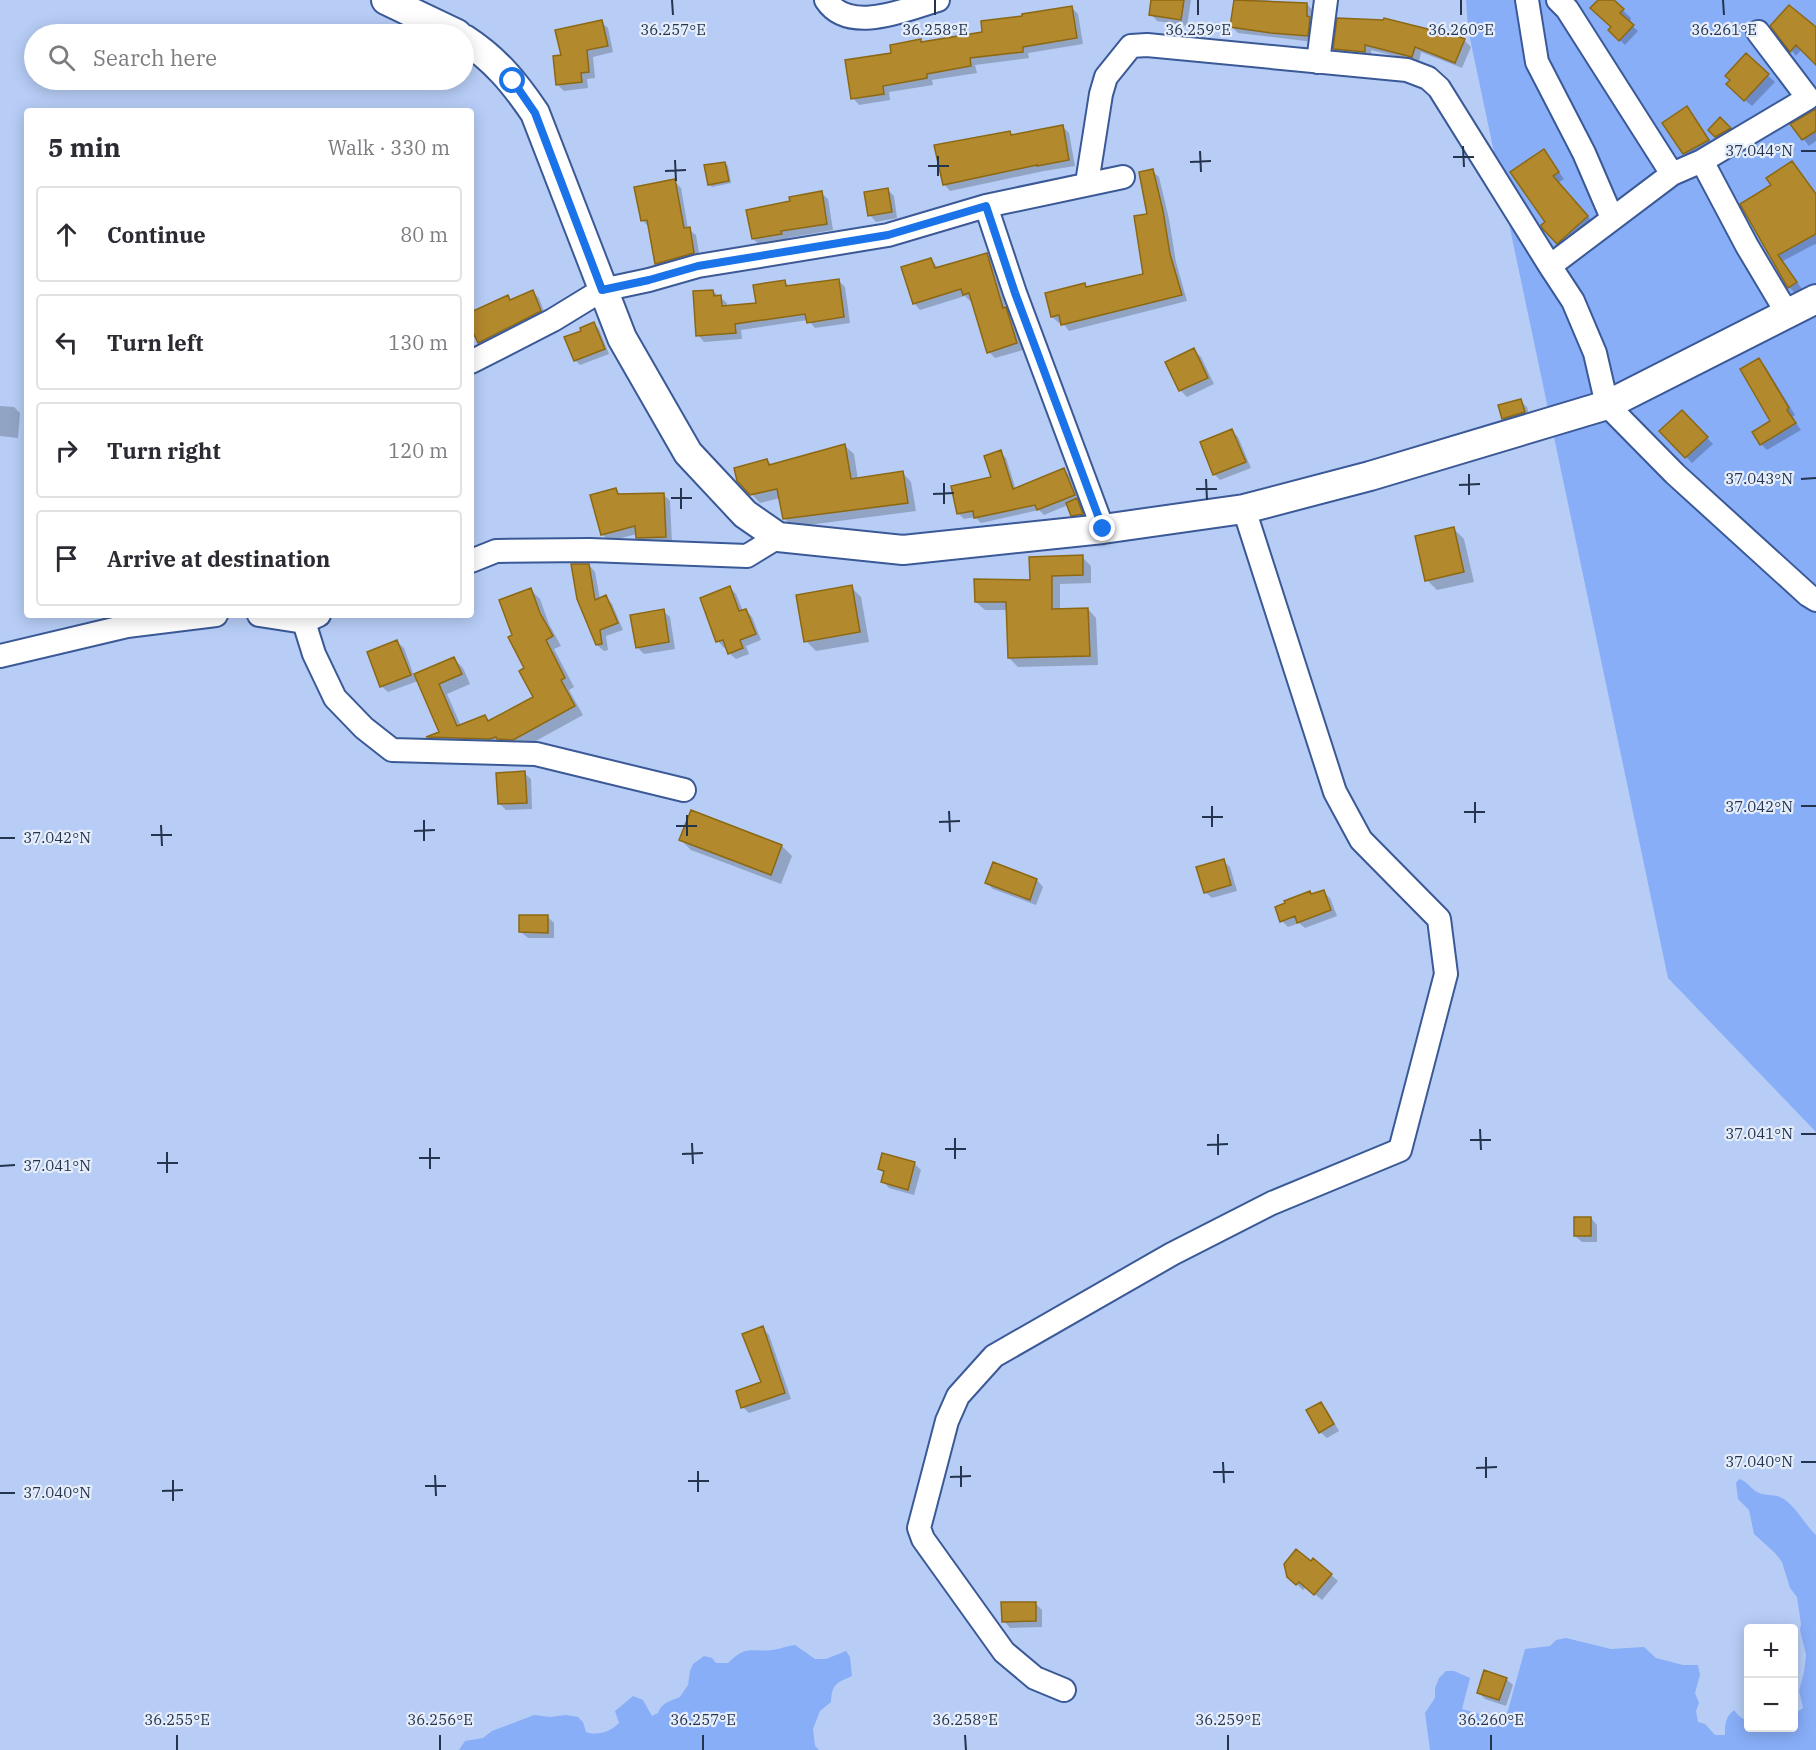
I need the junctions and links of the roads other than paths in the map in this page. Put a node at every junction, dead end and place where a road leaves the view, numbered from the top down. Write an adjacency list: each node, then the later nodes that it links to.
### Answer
1 (386, 0): 7 (street)
2 (826, 0): 3 (street)
3 (938, 0)
4 (1326, 0): 10 (street)
5 (1527, 0): 16 (street)
6 (1558, 0): 12 (street)
7 (436, 24)
8 (1758, 32): 11 (street)
9 (474, 45): 18 (street)
10 (1318, 62): 14 (street); 17 (street)
11 (1702, 161): 12 (street); 20 (street)
12 (1672, 174): 16 (street)
13 (1123, 177): 14 (street)
14 (1087, 183): 15 (street)
15 (986, 206): 18 (street); 24 (street)
16 (1612, 218): 17 (street)
17 (1550, 266): 22 (street)
18 (602, 290): 21 (street); 25 (street)
19 (1816, 299): 20 (street)
20 (1787, 313): 22 (street)
21 (474, 360)
22 (1607, 405): 23 (street); 27 (street)
23 (1244, 509): 24 (street); 32 (street)
24 (1103, 529): 25 (street)
25 (778, 537): 26 (street)
26 (474, 560)
27 (1816, 600)
28 (192, 618): 30 (street)
29 (312, 618): 31 (street)
30 (0, 656)
31 (684, 790)
32 (1064, 1690)

